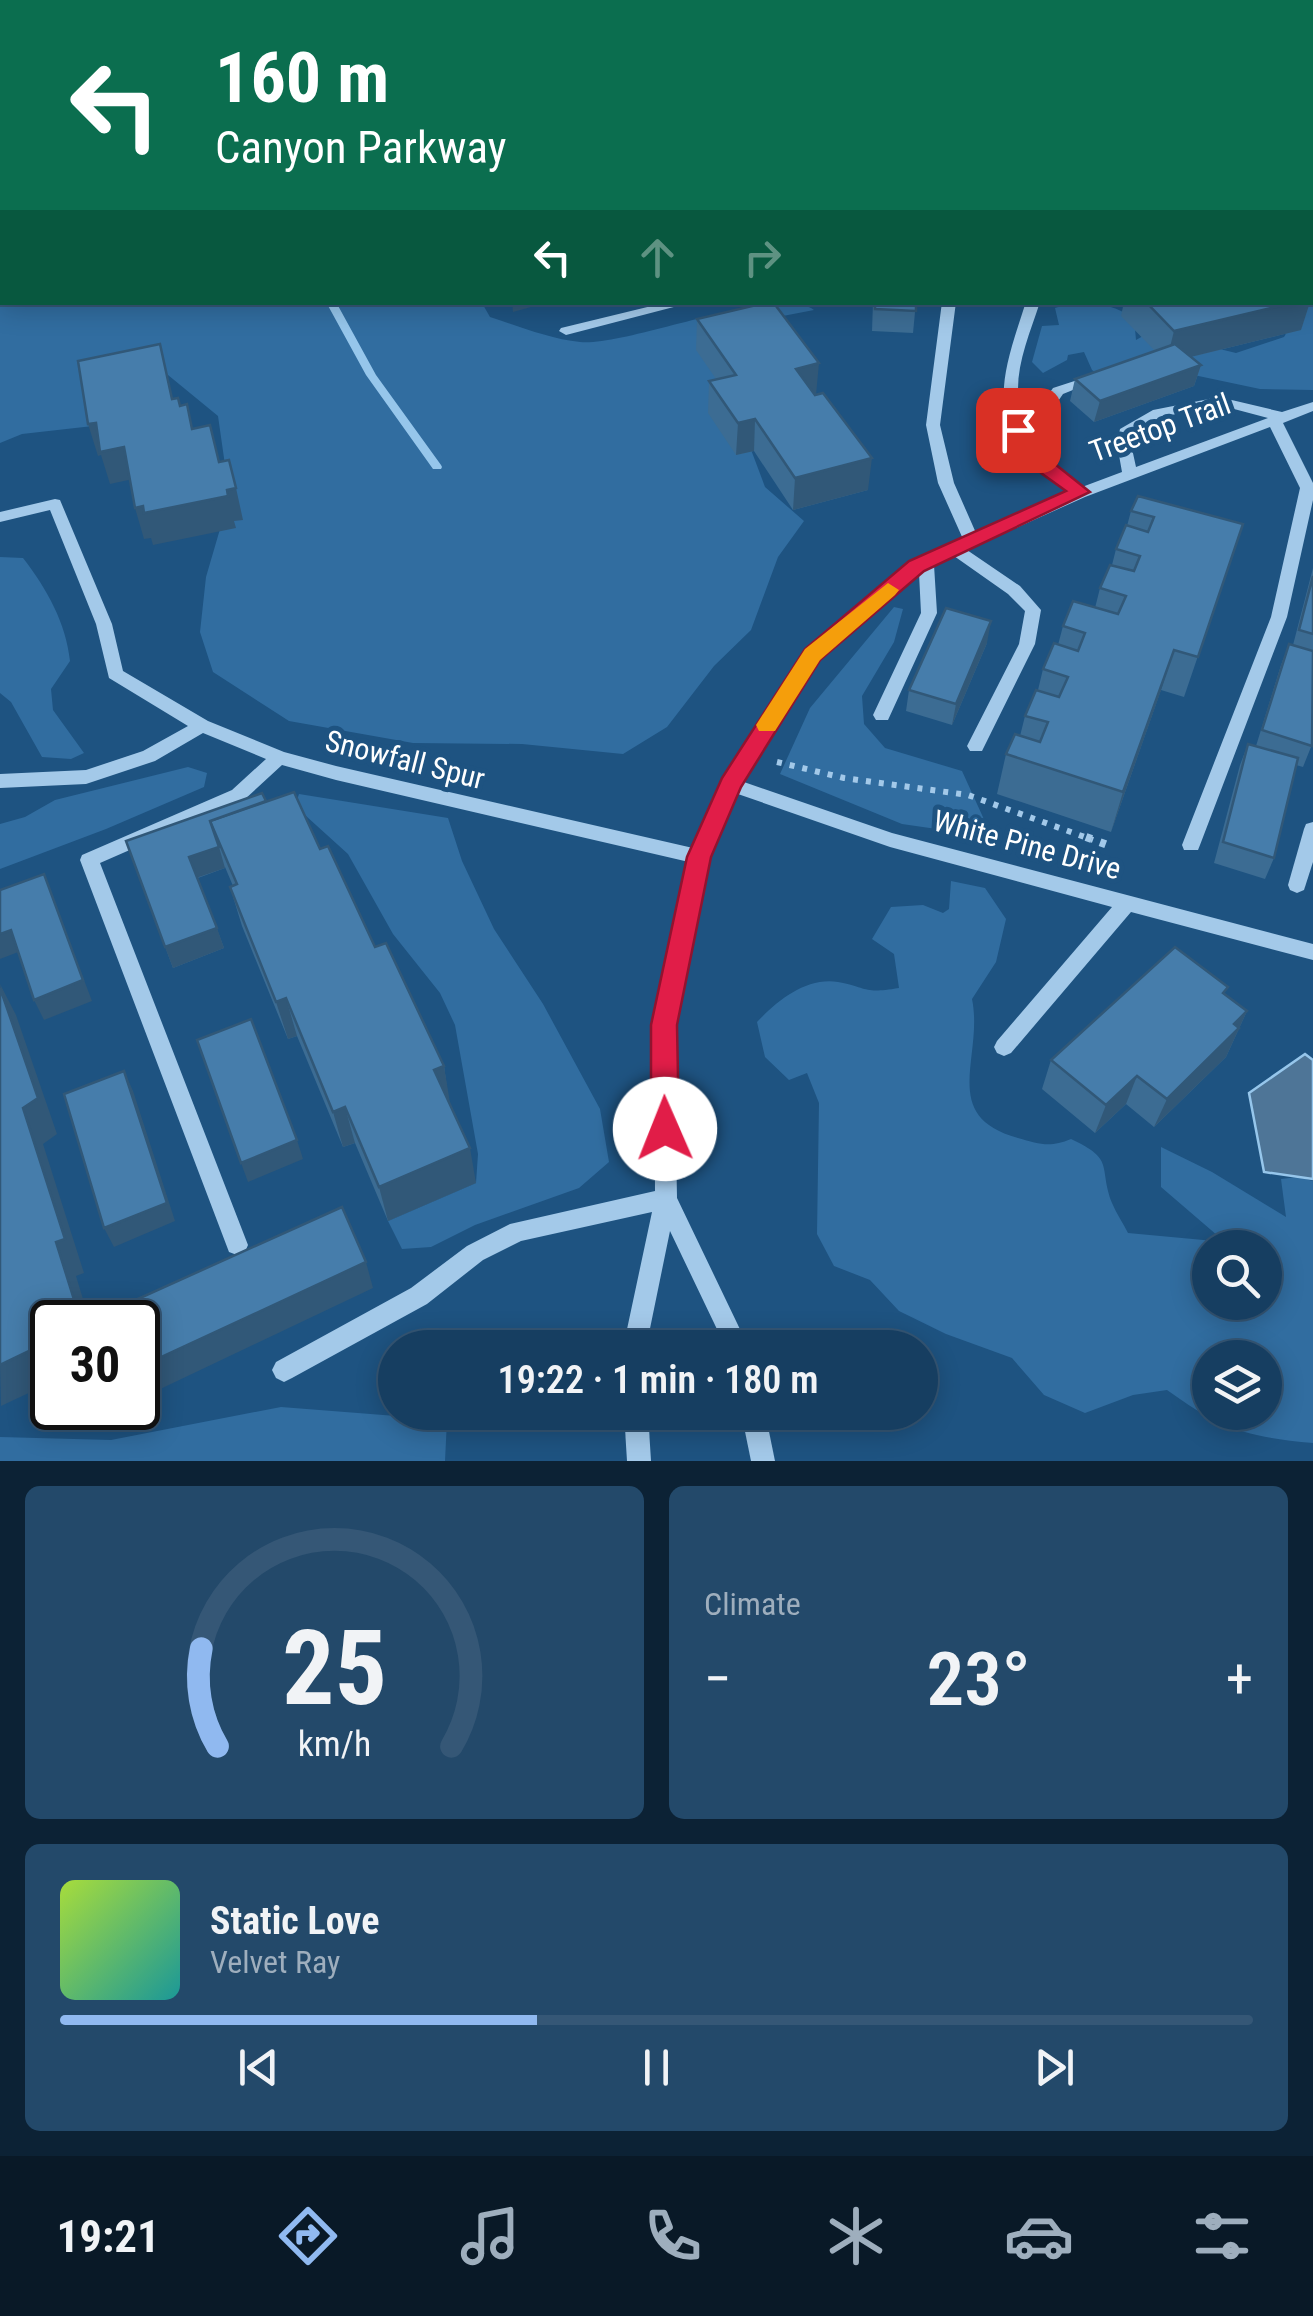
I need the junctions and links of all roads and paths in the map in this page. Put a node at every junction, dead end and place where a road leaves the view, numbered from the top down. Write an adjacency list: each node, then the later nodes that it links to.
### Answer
1 (674, 305): 4 (street)
2 (949, 305): 13 (street)
3 (1032, 305): 8 (street)
4 (566, 331)
5 (1112, 372): 8 (street)
6 (1313, 406): 7 (street, Treetop Trail)
7 (1278, 419): 9 (street, Treetop Trail); 9 (street); 10 (street)
8 (1025, 438): 11 (street)
9 (1130, 474): 11 (street, Treetop Trail)
10 (1310, 491): 24 (street)
11 (1080, 492): 13 (street, Treetop Trail)
12 (0, 517): 16 (street, Snowfall Spur)
13 (964, 545): 14 (street, Treetop Trail); 17 (street)
14 (926, 562): 15 (street); 19 (street, Treetop Trail)
15 (882, 716)
16 (202, 726): 18 (street, Snowfall Spur); 20 (street)
17 (976, 746)
18 (279, 757): 25 (street, Snowfall Spur); 31 (street)
19 (746, 759): 21 (street, Treetop Trail); 23 (path)
20 (0, 781)
21 (730, 784): 25 (street, Treetop Trail); 27 (street, White Pine Drive)
22 (1313, 828): 26 (street)
23 (1113, 846)
24 (1191, 846)
25 (699, 857): 30 (street, Treetop Trail)
26 (1297, 886)
27 (1127, 903): 28 (street, White Pine Drive); 29 (street)
28 (1313, 952)
29 (1004, 1047)
30 (666, 1199): 32 (street, Treetop Trail); 33 (street, Treetop Trail); 34 (street)
31 (237, 1245)
32 (638, 1330)
33 (729, 1330)
34 (284, 1370)
35 (637, 1430): 37 (street)
36 (757, 1430): 38 (street)
37 (639, 1461)
38 (763, 1461)

